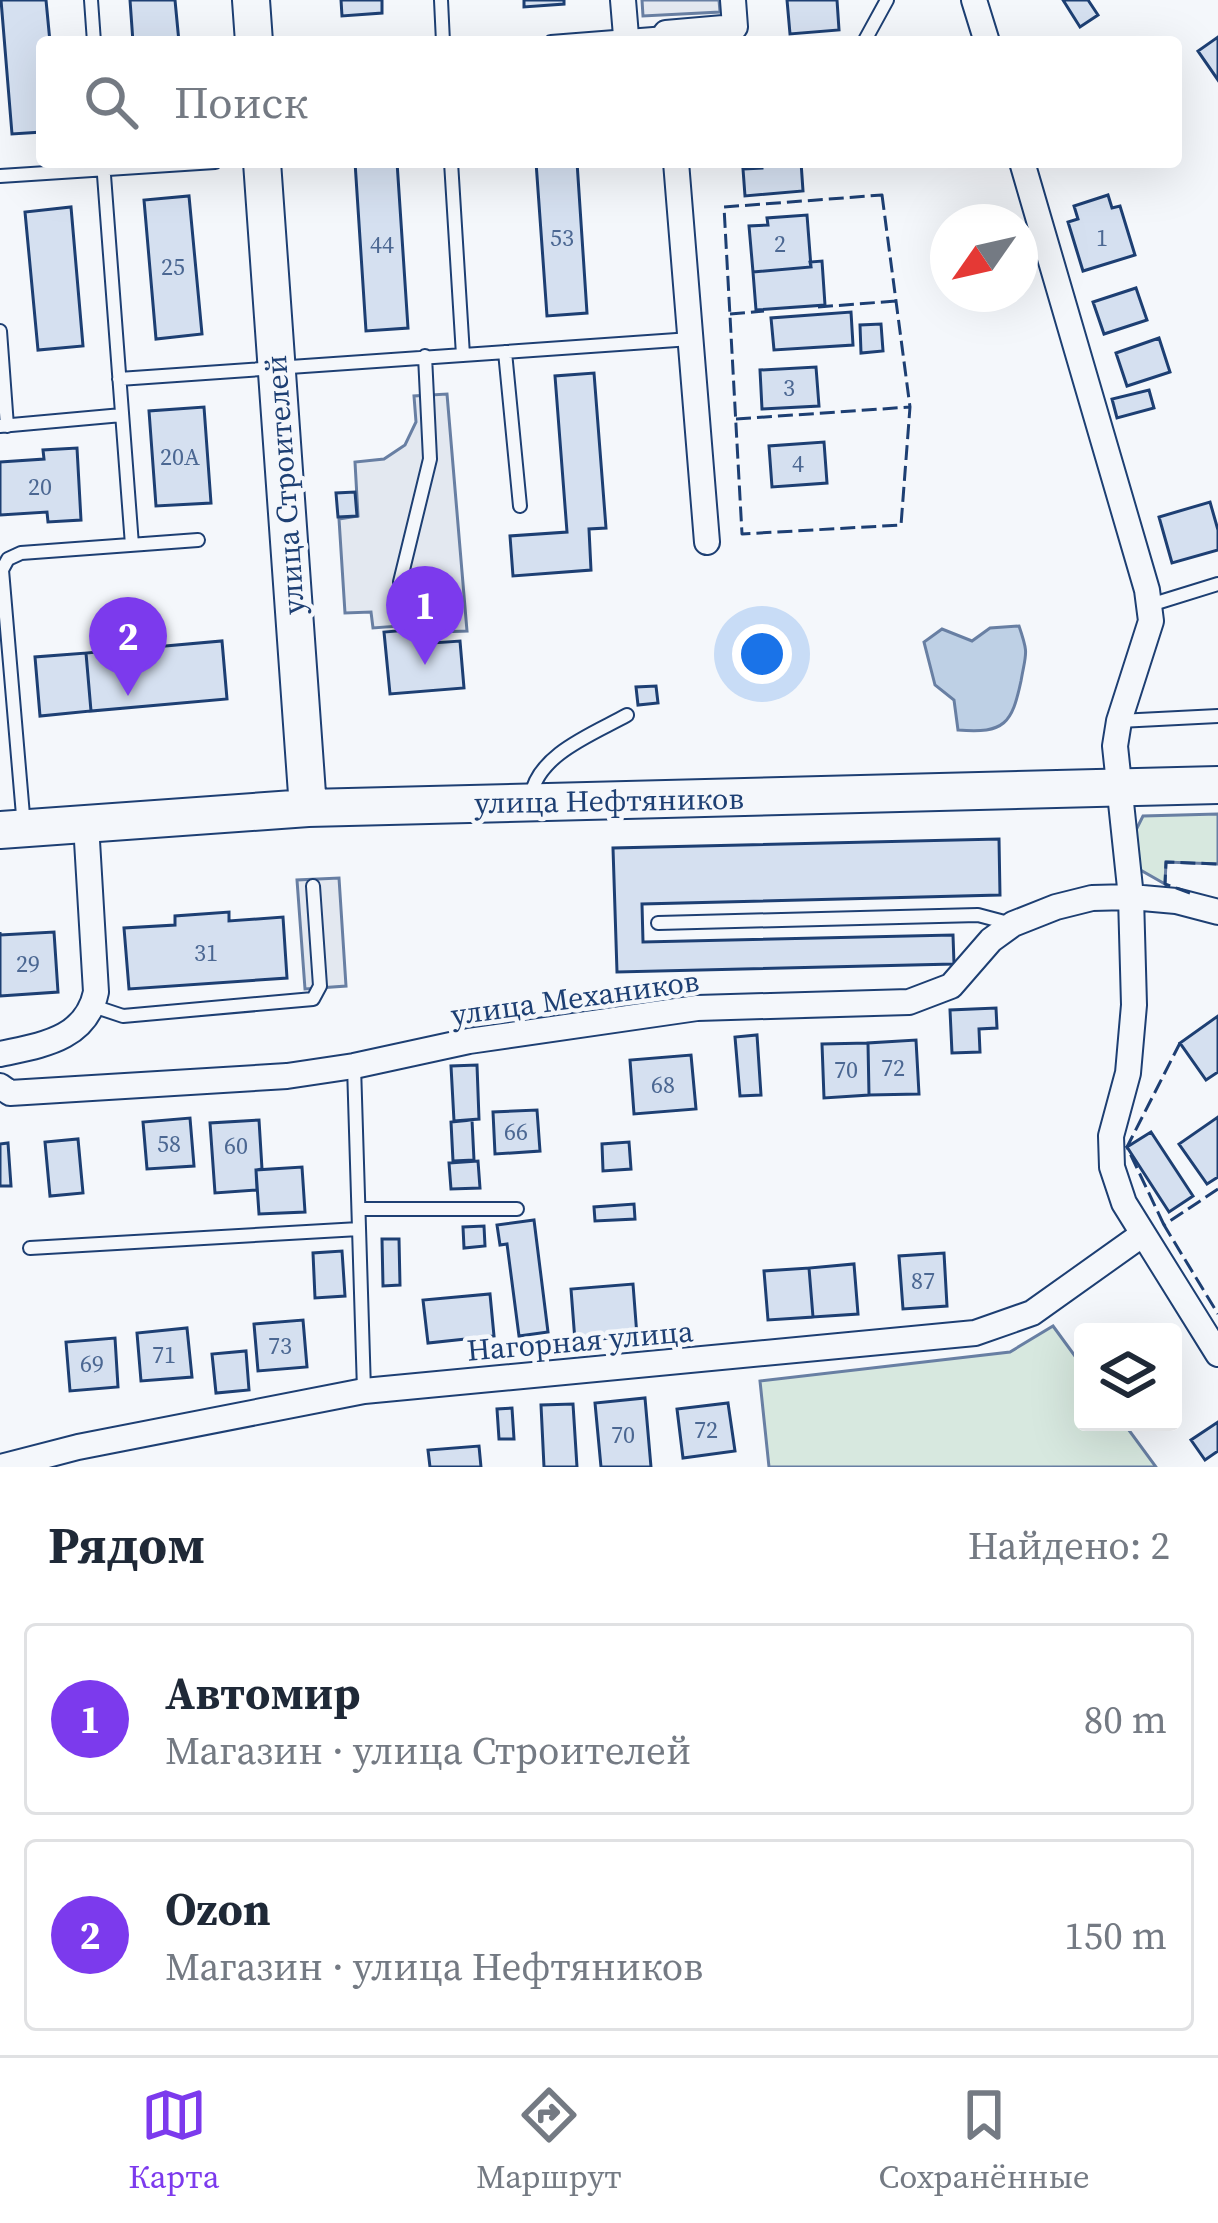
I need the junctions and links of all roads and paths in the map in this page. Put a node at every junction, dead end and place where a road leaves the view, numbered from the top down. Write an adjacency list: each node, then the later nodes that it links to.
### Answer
1 (91, 0): 11 (lane)
2 (251, 0): 12 (main road)
3 (441, 0): 13 (lane)
4 (623, 0): 14 (street)
5 (733, 0): 10 (street)
6 (873, 0): 9 (lane)
7 (887, 0): 9 (lane)
8 (974, 0): 16 (street)
9 (875, 22): 15 (lane)
10 (744, 35)
11 (94, 36)
12 (254, 36)
13 (443, 36)
14 (626, 36)
15 (867, 36)
16 (985, 36)
17 (83, 168): 23 (lane)
18 (104, 168): 30 (lane)
19 (262, 168): 29 (main road, улица Строителей)
20 (451, 168): 27 (lane)
21 (677, 168): 25 (street)
22 (1024, 168): 40 (street)
23 (0, 176)
24 (0, 331): 32 (lane)
25 (691, 340): 26 (lane); 35 (street)
26 (505, 352): 27 (lane); 33 (lane)
27 (463, 355): 28 (lane)
28 (425, 356): 29 (lane); 38 (lane)
29 (277, 368): 30 (lane); 47 (main road, улица Строителей)
30 (119, 379): 31 (lane)
31 (122, 415): 32 (lane); 36 (lane)
32 (4, 426)
33 (520, 506)
34 (198, 541): 36 (lane)
35 (707, 542)
36 (132, 545): 37 (lane)
37 (1, 570): 49 (lane)
38 (400, 582)
39 (1218, 584): 40 (lane)
40 (1148, 605): 43 (street)
41 (627, 715): 46 (lane)
42 (1218, 716): 43 (lane)
43 (1119, 721): 45 (street)
44 (1218, 785): 45 (main road, улица Нефтяников)
45 (1118, 789): 46 (main road, улица Нефтяников); 51 (street)
46 (530, 803): 47 (main road, улица Нефтяников)
47 (308, 808): 48 (main road, улица Нефтяников)
48 (86, 824): 49 (main road, улица Нефтяников); 55 (street)
49 (12, 829)
50 (313, 886): 55 (lane)
51 (1130, 897): 52 (street, улица Механиков); 54 (street, улица Механиков); 62 (street)
52 (1218, 913)
53 (658, 923): 54 (lane)
54 (1013, 924): 57 (street, улица Механиков)
55 (93, 1006): 56 (street)
56 (0, 1054)
57 (354, 1066): 58 (street, улица Механиков); 60 (lane)
58 (0, 1086)
59 (517, 1209): 60 (lane)
60 (360, 1210): 61 (lane)
61 (359, 1229): 63 (lane); 65 (lane)
62 (1143, 1234): 64 (street); 65 (street, Нагорная улица)
63 (29, 1248)
64 (1218, 1354)
65 (364, 1391): 66 (street, Нагорная улица)
66 (1, 1467)

